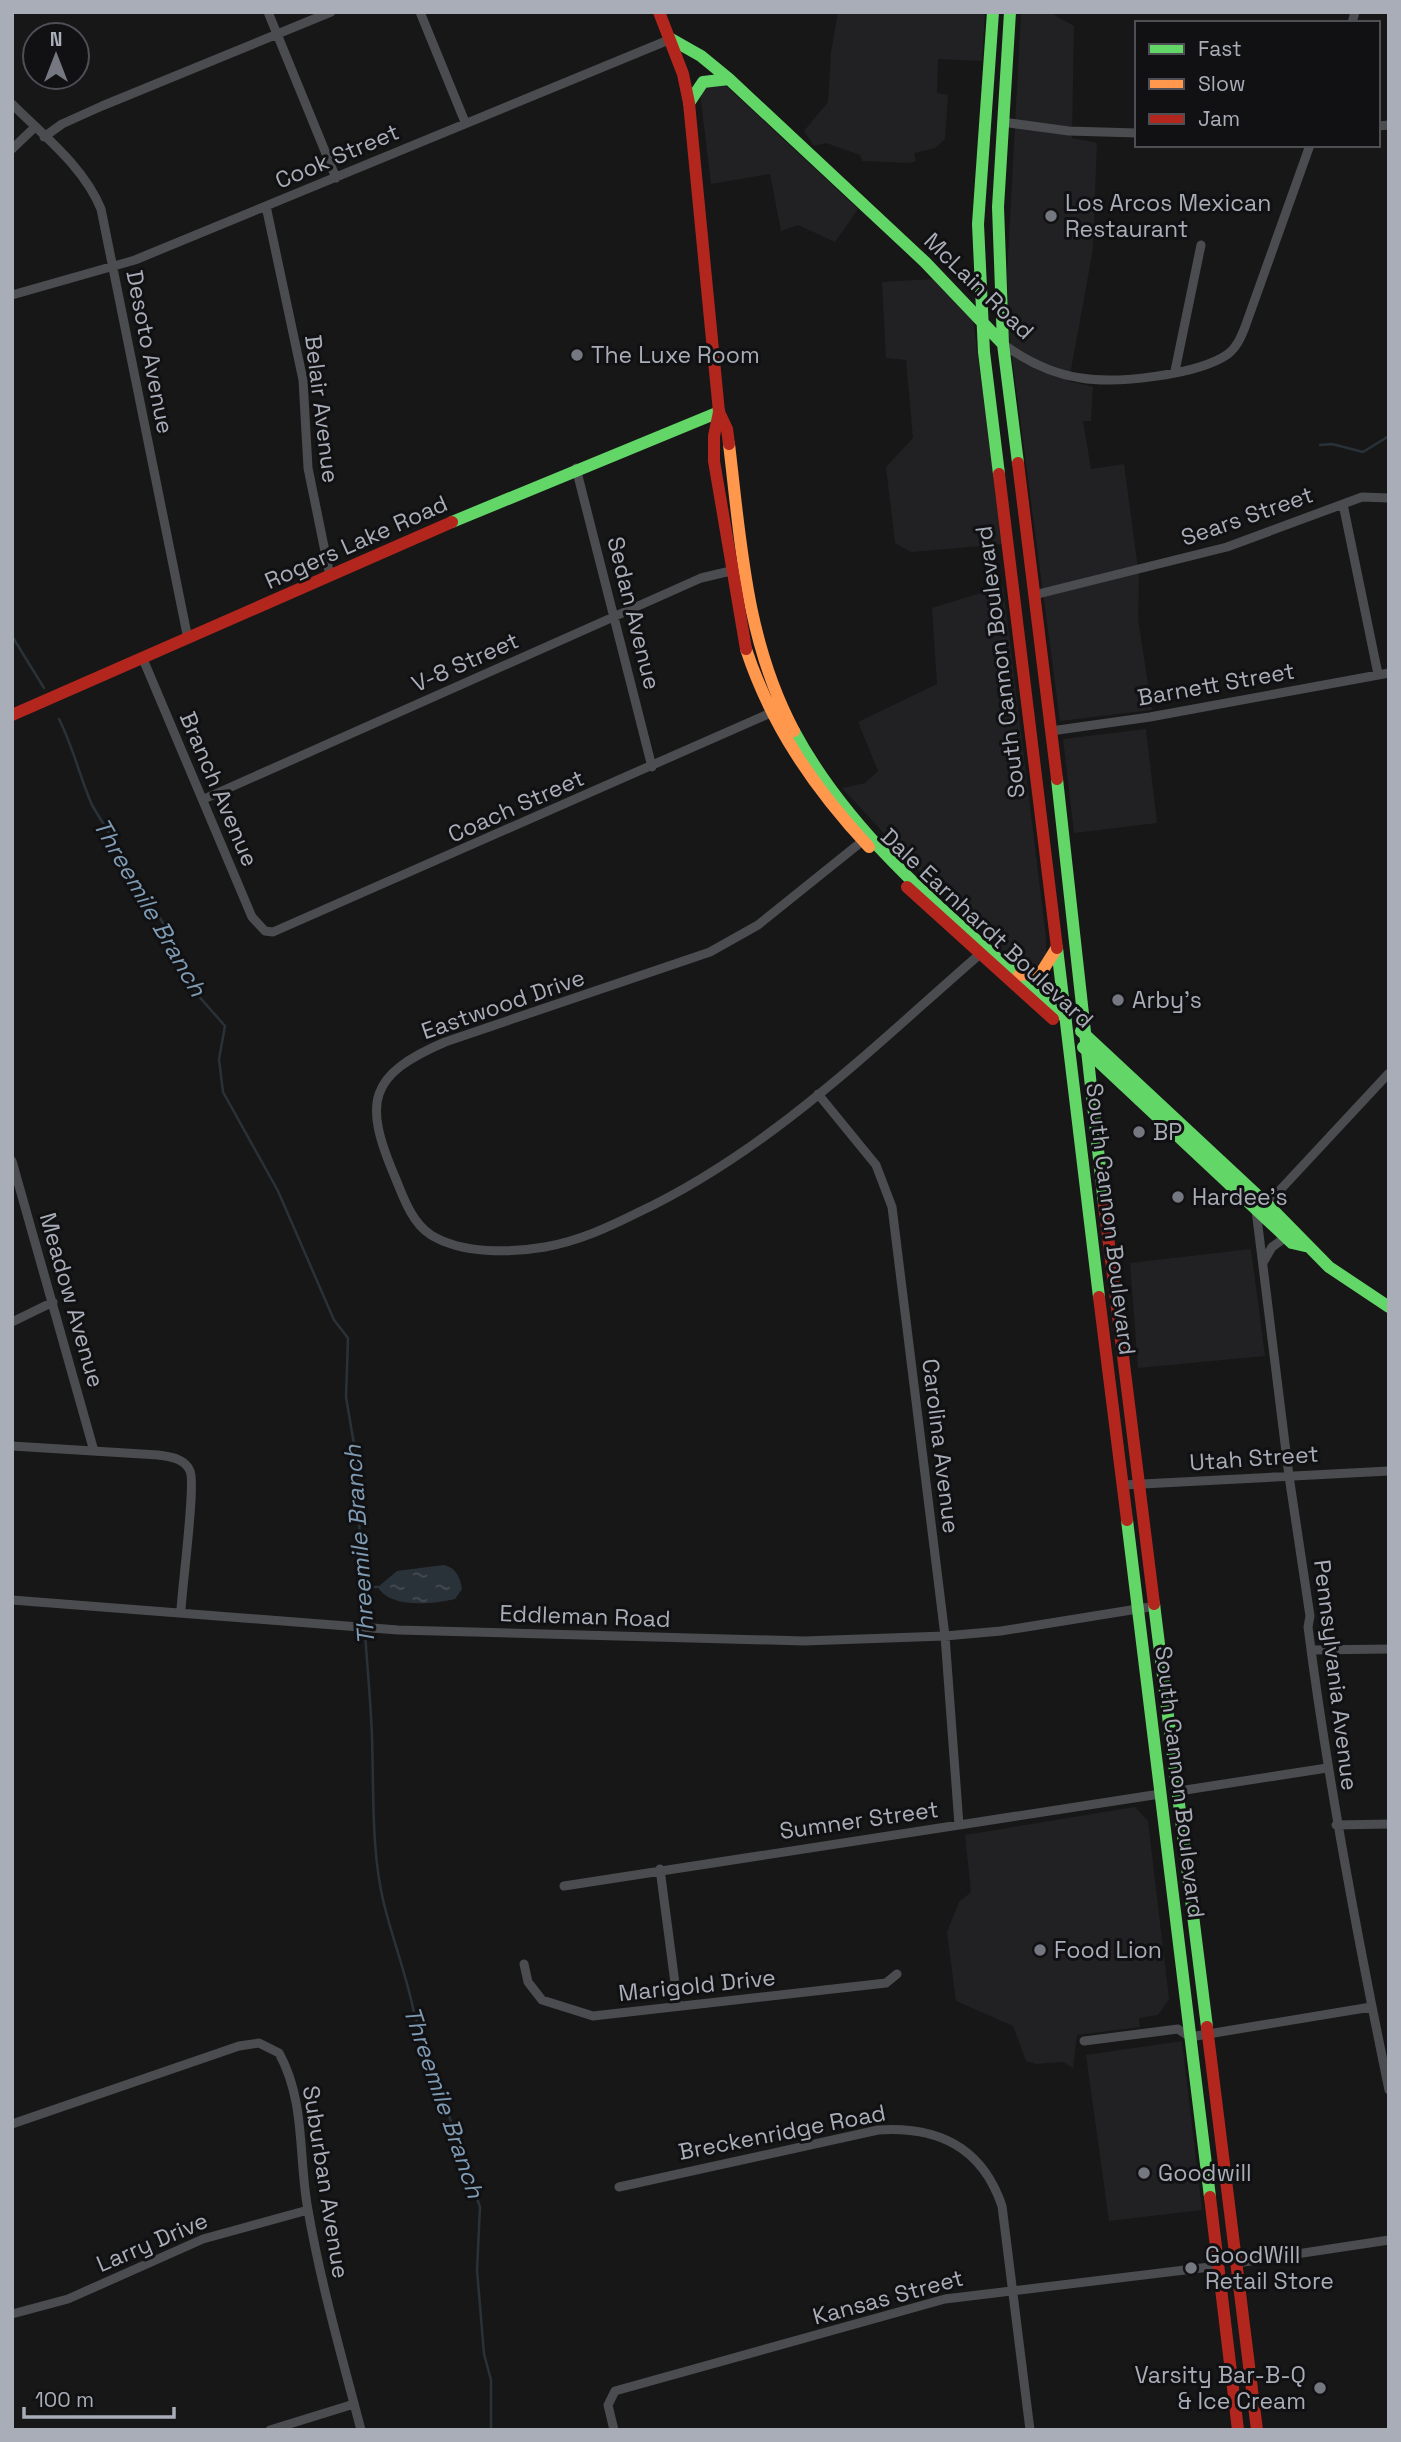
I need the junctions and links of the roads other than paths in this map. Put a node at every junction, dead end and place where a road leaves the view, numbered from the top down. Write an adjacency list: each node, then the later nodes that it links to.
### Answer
1 (268, 12): 7 (street)
2 (331, 12): 7 (street)
3 (421, 12): 12 (street)
4 (659, 12): 8 (main road, Dale Earnhardt Boulevard)
5 (993, 12): 24 (main road, South Cannon Boulevard)
6 (1010, 12): 13 (main road, South Cannon Boulevard)
7 (277, 34): 16 (street); 19 (street)
8 (671, 39): 9 (main road, McLain Road); 10 (main road, Dale Earnhardt Boulevard); 12 (street, Cook Street)
9 (729, 79): 10 (main road); 24 (main road, McLain Road)
10 (689, 103): 27 (main road, Dale Earnhardt Boulevard)
11 (12, 104): 14 (street, Desoto Avenue)
12 (465, 122): 19 (street, Cook Street)
13 (1002, 122): 15 (street); 25 (main road, South Cannon Boulevard)
14 (35, 127): 16 (street, Desoto Avenue); 18 (street)
15 (1135, 133)
16 (44, 136): 22 (street, Desoto Avenue)
17 (1309, 147): 26 (street, McLain Road)
18 (12, 149)
19 (336, 177): 20 (street, Cook Street)
20 (266, 206): 22 (street, Cook Street); 33 (street, Belair Avenue)
21 (1201, 245): 26 (street)
22 (113, 267): 23 (street, Cook Street); 36 (street, Desoto Avenue)
23 (12, 295)
24 (982, 320): 25 (main road, McLain Road); 38 (main road, South Cannon Boulevard)
25 (1003, 344): 26 (street, McLain Road); 34 (main road, South Cannon Boulevard)
26 (1175, 371)
27 (719, 412): 28 (main road, Rogers Lake Road); 31 (main road, Dale Earnhardt Boulevard); 32 (main road, Dale Earnhardt Boulevard)
28 (576, 468): 33 (main road, Rogers Lake Road); 35 (street, Sedan Avenue)
29 (1389, 498): 30 (street)
30 (1343, 504): 34 (street, Sears Street); 40 (street, Sears Street)
31 (744, 569): 32 (street, V-8 Street); 41 (main road, Dale Earnhardt Boulevard)
32 (731, 571): 35 (street, V-8 Street); 41 (main road, Dale Earnhardt Boulevard)
33 (330, 576): 36 (main road, Rogers Lake Road)
34 (1034, 595): 43 (main road, South Cannon Boulevard)
35 (615, 617): 44 (street, Sedan Avenue); 45 (street, V-8 Street)
36 (188, 639): 37 (main road, Rogers Lake Road)
37 (143, 659): 42 (main road, Rogers Lake Road); 45 (street, Branch Avenue)
38 (1022, 665): 43 (main road); 48 (main road, South Cannon Boulevard)
39 (1389, 673): 40 (street, Barnett Street)
40 (1378, 674): 43 (street, Barnett Street)
41 (775, 711): 44 (street, Coach Street); 46 (main road, Dale Earnhardt Boulevard)
42 (12, 715)
43 (1051, 731): 53 (main road, South Cannon Boulevard)
44 (653, 767): 47 (street, Coach Street)
45 (204, 799): 47 (street, Branch Avenue)
46 (867, 838): 49 (main road, Dale Earnhardt Boulevard); 50 (main road, Dale Earnhardt Boulevard); 56 (street, Eastwood Drive)
47 (265, 930)
48 (1056, 947): 50 (main road); 51 (main road, South Cannon Boulevard)
49 (981, 954): 52 (main road, Dale Earnhardt Boulevard); 56 (street, Eastwood Drive)
50 (1019, 975): 51 (main road, Dale Earnhardt Boulevard)
51 (1065, 1016): 52 (main road, South Cannon Boulevard); 53 (main road, Dale Earnhardt Boulevard)
52 (1067, 1030): 54 (main road, Dale Earnhardt Boulevard); 71 (main road, South Cannon Boulevard)
53 (1085, 1034): 54 (main road, South Cannon Boulevard); 59 (main road, Dale Earnhardt Boulevard)
54 (1087, 1050): 59 (main road, Dale Earnhardt Boulevard); 70 (main road, South Cannon Boulevard)
55 (1389, 1073): 59 (street)
56 (818, 1094): 76 (street, Carolina Avenue)
57 (12, 1161): 58 (street, Meadow Avenue)
58 (15, 1177): 63 (street, Meadow Avenue)
59 (1262, 1207): 60 (main road, Dale Earnhardt Boulevard); 61 (main road, Dale Earnhardt Boulevard); 62 (street, Pennsylvania Avenue)
60 (1286, 1237): 61 (main road, Dale Earnhardt Boulevard); 62 (street)
61 (1305, 1246): 64 (main road, Dale Earnhardt Boulevard)
62 (1264, 1262): 69 (street, Pennsylvania Avenue)
63 (53, 1301): 65 (street); 67 (street, Meadow Avenue)
64 (1389, 1307)
65 (12, 1322)
66 (12, 1446): 67 (street)
67 (94, 1451): 75 (street)
68 (1389, 1471): 69 (street, Utah Street)
69 (1289, 1476): 70 (street, Utah Street); 78 (street, Pennsylvania Avenue)
70 (1142, 1485): 71 (street, Utah Street); 73 (main road, South Cannon Boulevard)
71 (1123, 1486): 74 (main road, South Cannon Boulevard)
72 (12, 1600): 75 (street, Eddleman Road)
73 (1156, 1606): 74 (street, Eddleman Road); 80 (main road, South Cannon Boulevard)
74 (1137, 1609): 76 (street, Eddleman Road); 81 (main road, South Cannon Boulevard)
75 (181, 1611): 76 (street, Eddleman Road)
76 (945, 1636): 83 (street, Carolina Avenue)
77 (1389, 1649): 78 (street)
78 (1311, 1650): 79 (street, Pennsylvania Avenue)
79 (1327, 1768): 80 (street); 84 (street, Pennsylvania Avenue)
80 (1179, 1791): 91 (main road, South Cannon Boulevard)
81 (1160, 1794): 83 (street, Sumner Street); 92 (main road, South Cannon Boulevard)
82 (1389, 1824): 84 (street)
83 (959, 1825): 85 (street, Sumner Street)
84 (1336, 1825): 90 (street, Pennsylvania Avenue)
85 (660, 1869): 86 (street, Sumner Street); 89 (street)
86 (564, 1886)
87 (524, 1964): 89 (street, Marigold Drive)
88 (897, 1974): 89 (street, Marigold Drive)
89 (678, 2006)
90 (1371, 2007): 91 (street); 94 (street, Pennsylvania Avenue)
91 (1209, 2034): 92 (street); 99 (main road, South Cannon Boulevard)
92 (1190, 2038): 93 (street); 100 (main road, South Cannon Boulevard)
93 (1084, 2041)
94 (1389, 2090)
95 (12, 2124): 97 (street, Suburban Avenue)
96 (619, 2187): 101 (street, Breckenridge Road)
97 (307, 2210): 102 (street, Larry Drive); 103 (street, Suburban Avenue)
98 (1389, 2240): 99 (street)
99 (1237, 2263): 109 (main road, South Cannon Boulevard)
100 (1218, 2266): 101 (street, Kansas Street); 108 (main road, South Cannon Boulevard)
101 (1013, 2289): 106 (street, Kansas Street); 107 (street)
102 (12, 2314)
103 (354, 2404): 104 (street); 105 (street, Suburban Avenue)
104 (270, 2430)
105 (361, 2430)
106 (614, 2430)
107 (1030, 2430)
108 (1238, 2430)
109 (1257, 2430)

